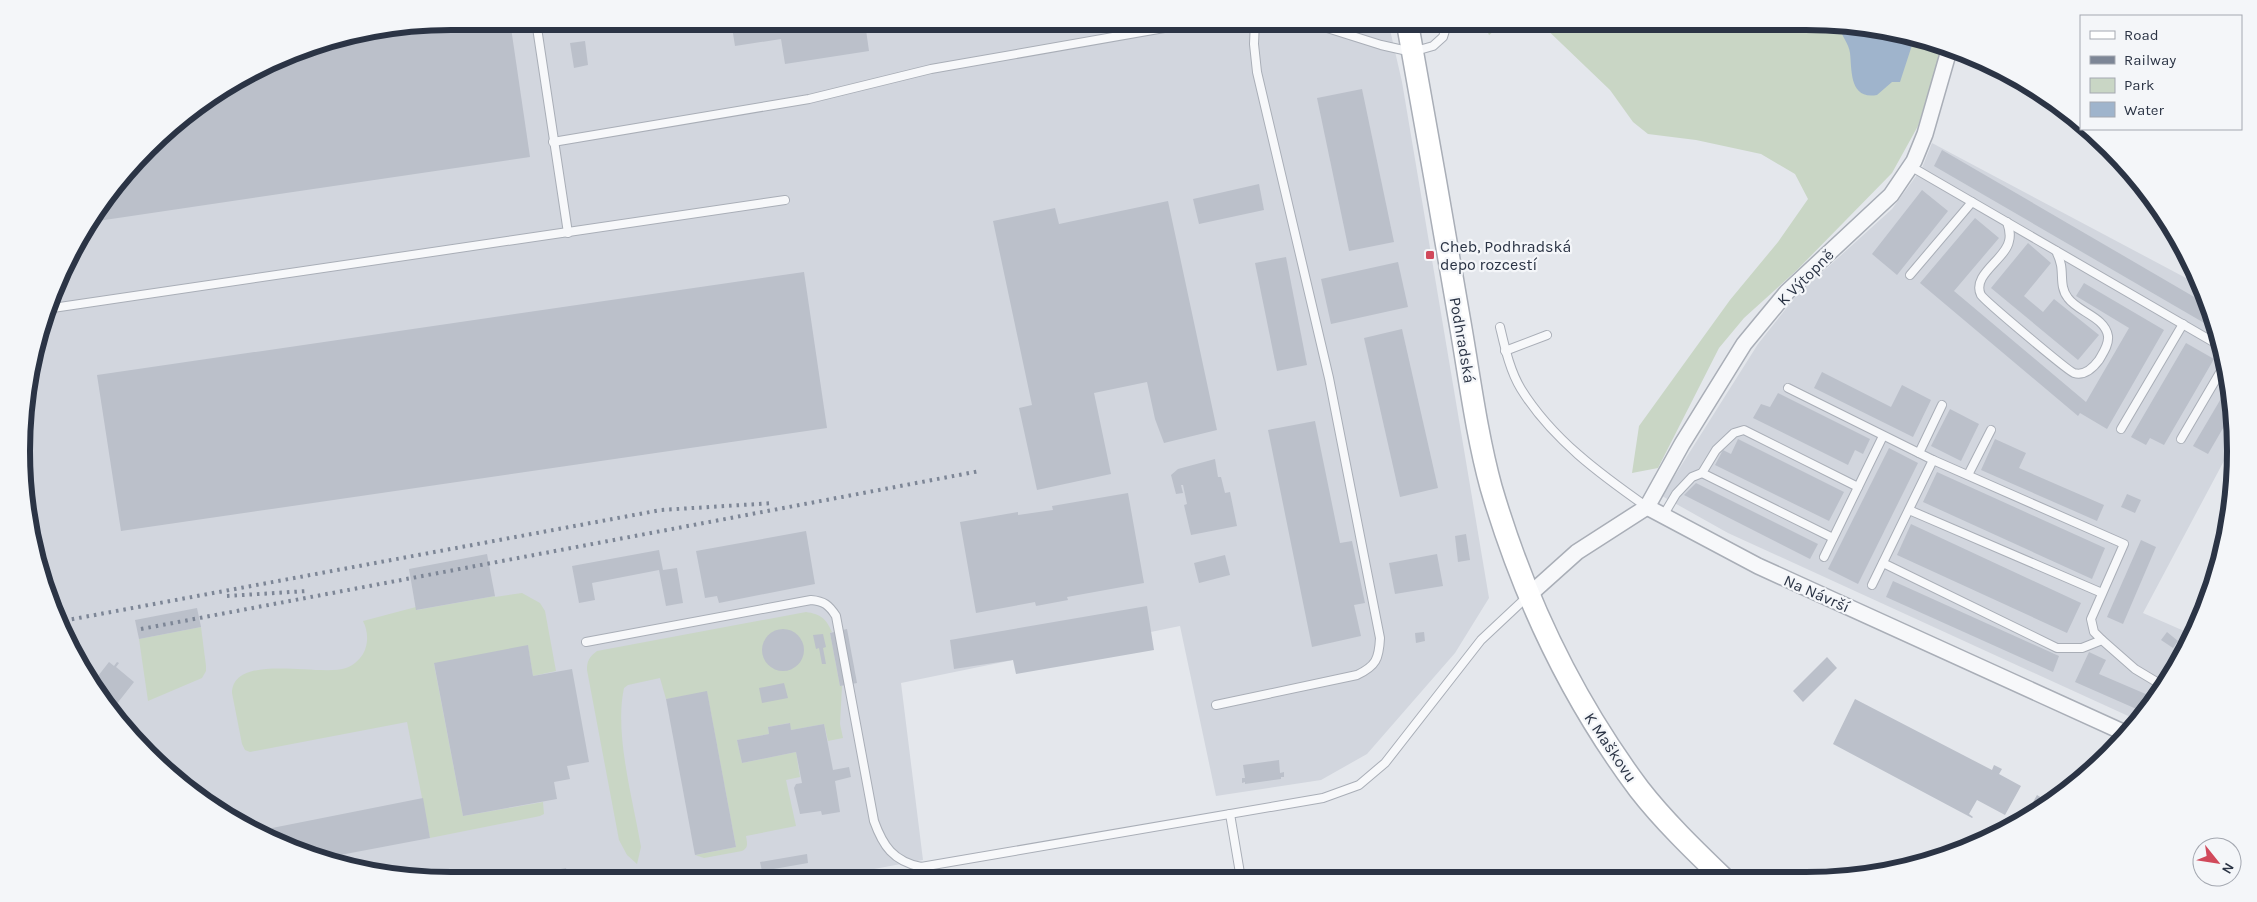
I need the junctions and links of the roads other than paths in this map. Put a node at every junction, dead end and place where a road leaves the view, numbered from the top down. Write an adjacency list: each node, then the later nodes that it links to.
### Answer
1 (537, 30): 9 (lane)
2 (1153, 30): 9 (lane)
3 (1255, 30): 47 (lane)
4 (1334, 30): 7 (lane)
5 (1408, 30): 7 (main road, Podhradská)
6 (1445, 30): 7 (lane)
7 (1412, 52): 43 (main road, Podhradská)
8 (1948, 55): 10 (street, K Výtopně)
9 (553, 142): 14 (lane)
10 (1910, 166): 12 (lane); 35 (street, K Výtopně)
11 (785, 200): 14 (lane)
12 (1972, 202): 13 (lane); 16 (lane)
13 (2007, 222): 15 (lane); 15 (lane)
14 (568, 233): 17 (lane)
15 (2056, 251): 18 (lane)
16 (1910, 275)
17 (55, 308)
18 (2183, 324): 21 (lane); 26 (lane)
19 (1500, 327): 22 (lane)
20 (1547, 335): 22 (lane)
21 (2213, 342)
22 (1506, 351): 35 (lane)
23 (2220, 373): 29 (lane)
24 (1788, 388): 28 (lane)
25 (1942, 405): 30 (lane)
26 (2122, 429)
27 (1990, 430): 33 (lane)
28 (1883, 436): 30 (lane); 34 (lane)
29 (2181, 439)
30 (1919, 453): 31 (lane)
31 (1933, 460): 33 (lane); 36 (lane)
32 (1702, 473): 34 (lane); 37 (lane); 38 (lane)
33 (1968, 475): 42 (lane)
34 (1858, 487): 38 (lane)
35 (1647, 507): 37 (street, Na Návrší); 43 (street)
36 (1909, 510): 40 (lane); 42 (lane)
37 (1663, 516): 48 (street, Na Návrší)
38 (1833, 538): 39 (lane)
39 (1824, 557)
40 (1883, 563): 41 (lane); 44 (lane)
41 (1872, 585)
42 (2102, 593): 44 (lane)
43 (1529, 595): 49 (lane); 51 (main road, K Maškovu)
44 (2102, 640): 46 (lane)
45 (586, 642): 49 (lane)
46 (2157, 683)
47 (1216, 705)
48 (2121, 731)
49 (1230, 814): 50 (lane)
50 (1240, 872)
51 (1717, 872)

